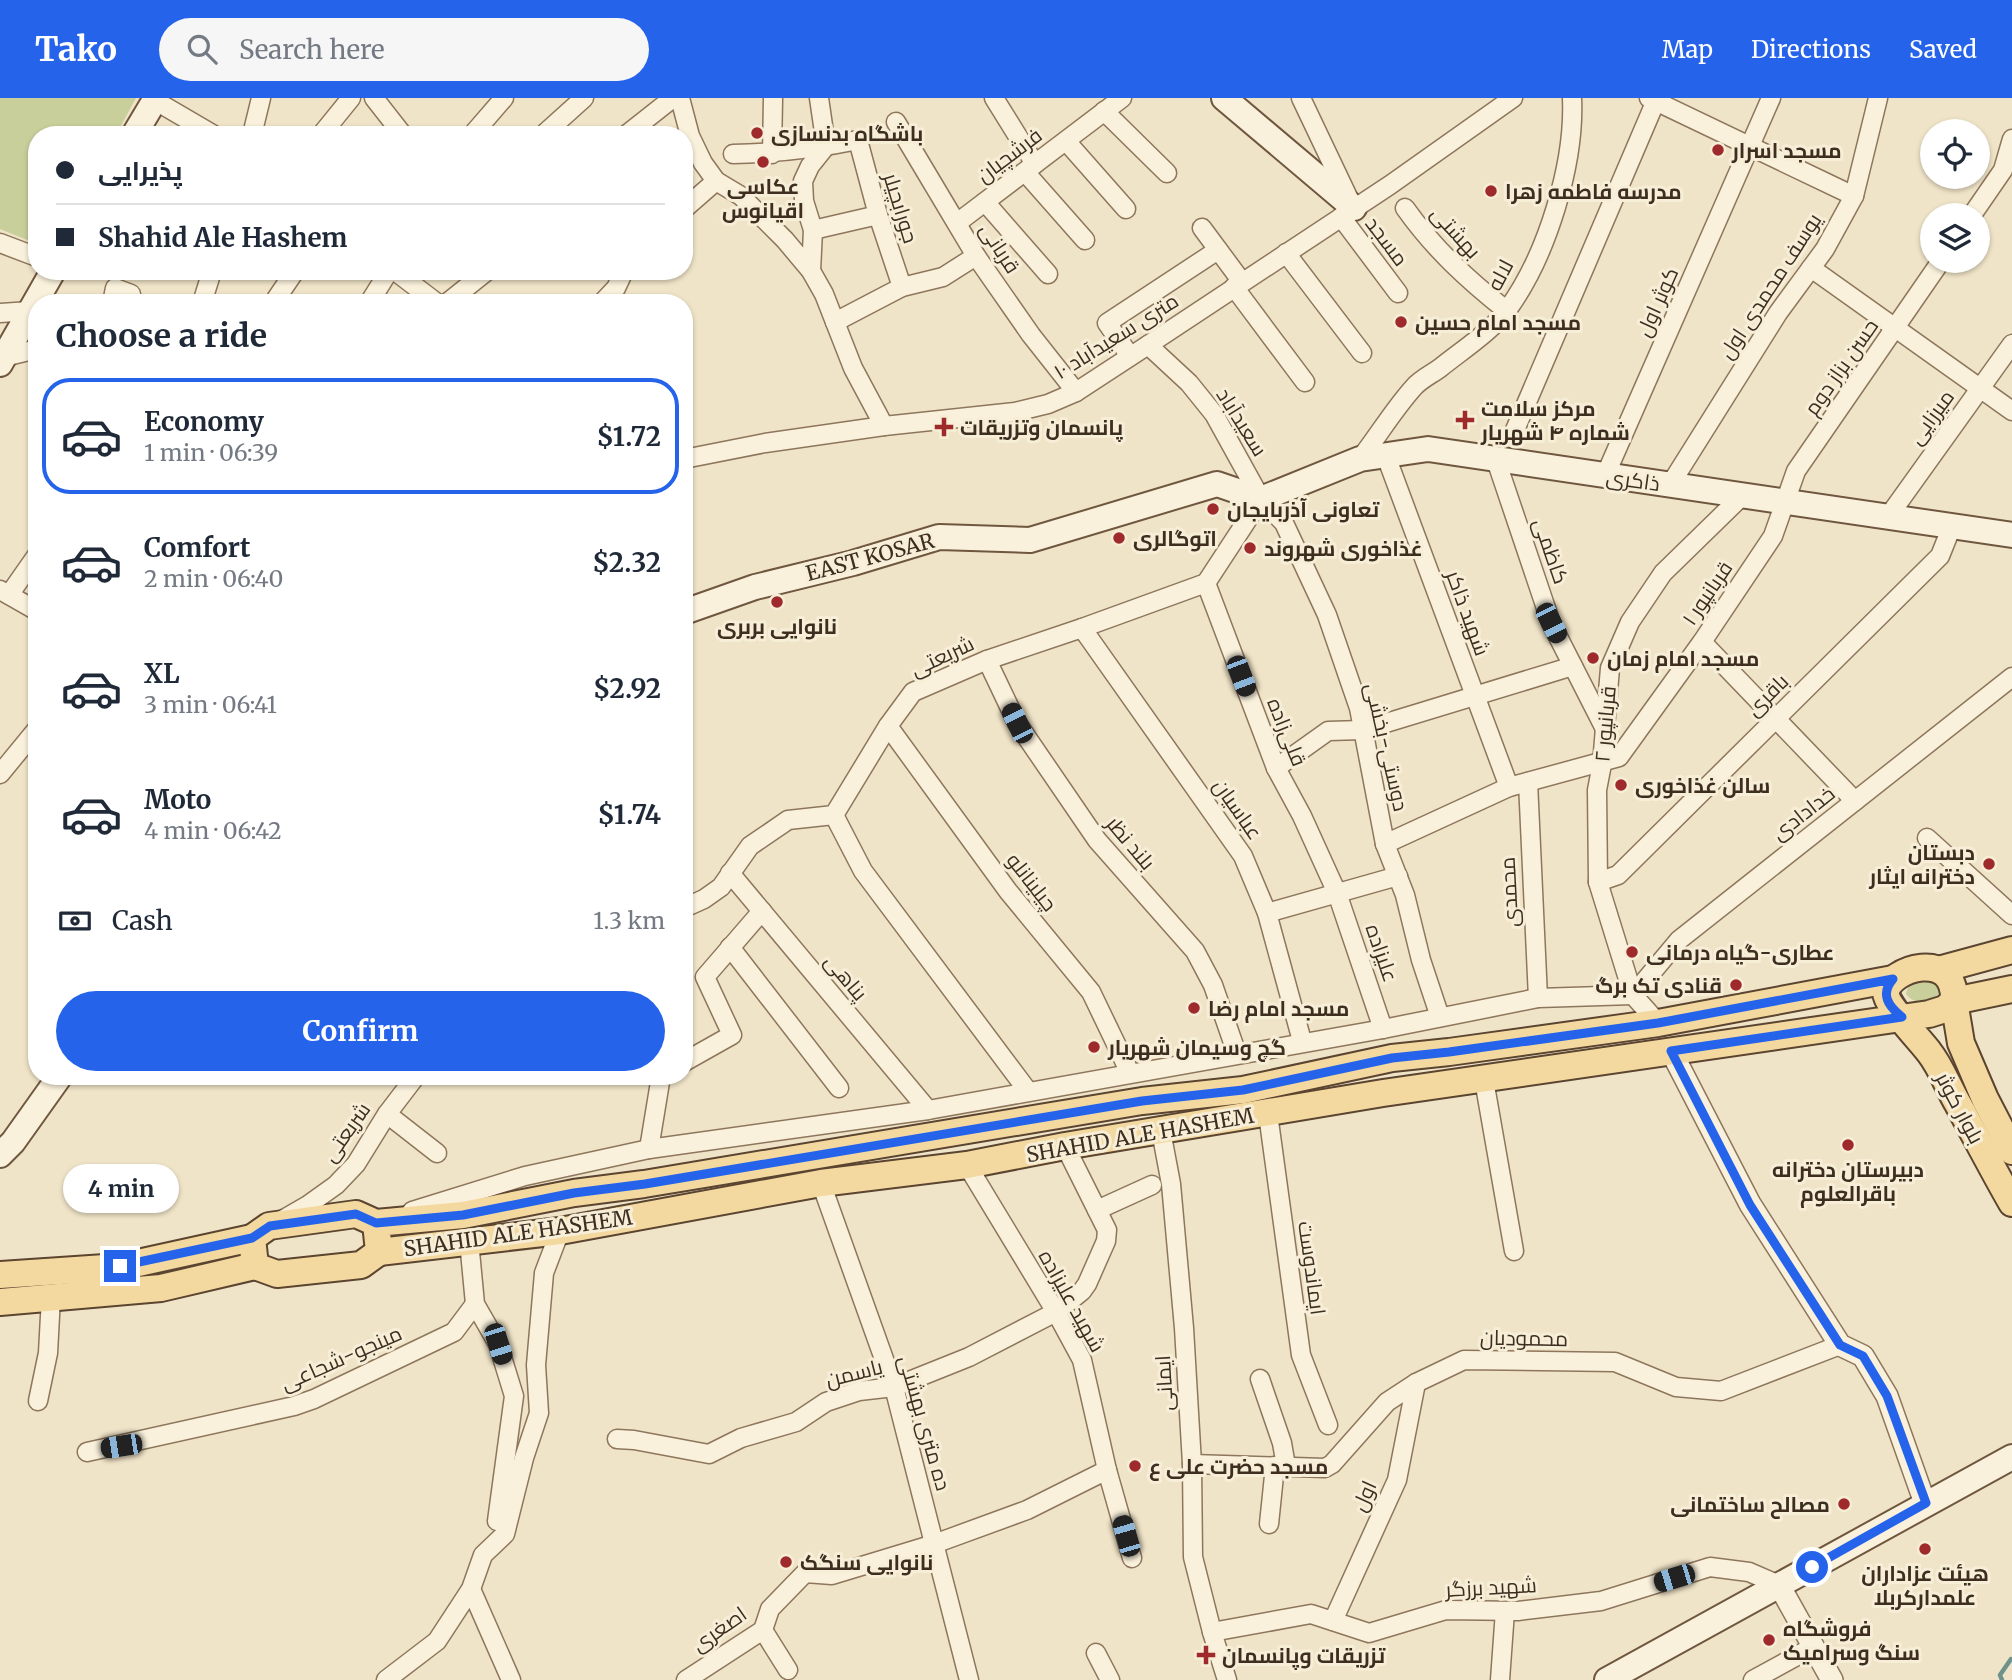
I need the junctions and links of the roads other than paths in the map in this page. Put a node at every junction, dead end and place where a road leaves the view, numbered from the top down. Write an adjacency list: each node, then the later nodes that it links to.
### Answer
1 (261, 98): 24 (street)
2 (351, 98): 25 (street)
3 (374, 98): 26 (street)
4 (504, 98): 27 (street)
5 (584, 98): 28 (street)
6 (673, 98): 29 (street)
7 (680, 98): 30 (street)
8 (773, 98): 37 (street)
9 (819, 98): 34 (street)
10 (994, 98): 38 (street)
11 (1122, 98): 20 (street, فرشچیان)
12 (1224, 98): 47 (main road)
13 (1513, 98): 47 (street, ۱۰ متری سعیدآباد)
14 (1572, 98): 72 (street, لاله)
15 (1771, 98): 35 (street, کوثر اول)
16 (1878, 98): 41 (street, یوسف محمدی اول)
17 (155, 99): 22 (main road); 23 (street)
18 (1654, 99): 35 (street); 88 (street)
19 (1305, 100): 47 (street, مسجد)
20 (1104, 111): 32 (street, فرشچیان); 39 (street)
21 (896, 122): 49 (street, قربانی)
22 (139, 126)
23 (199, 126)
24 (254, 126)
25 (328, 126)
26 (390, 126)
27 (480, 126)
28 (553, 126)
29 (637, 126)
30 (687, 126)
31 (2012, 139): 44 (street)
32 (1066, 141): 38 (street, فرشچیان); 46 (street)
33 (693, 142): 40 (street)
34 (826, 146): 37 (street); 48 (street, جورابچیلر); 51 (street)
35 (1750, 147): 41 (street); 93 (street, کوثر اول)
36 (733, 154): 37 (street)
37 (772, 154)
38 (1030, 168): 43 (street, فرشچیان); 52 (street)
39 (1167, 173)
40 (716, 181): 42 (street); 59 (street)
41 (1854, 196): 58 (street, یوسف محمدی اول)
42 (693, 201)
43 (985, 202): 49 (street, فرشچیان); 61 (street)
44 (1980, 203)
45 (1405, 208): 72 (street, بهشتی)
46 (1126, 209)
47 (1347, 212): 55 (street, ۱۰ متری سعیدآباد); 66 (street, مسجد)
48 (878, 215): 51 (street); 65 (street, جورابچیلر)
49 (957, 223): 57 (street, قربانی)
50 (1202, 228): 54 (street)
51 (813, 230): 59 (street)
52 (1085, 240)
53 (0, 243): 56 (street)
54 (1218, 250): 64 (street); 81 (street)
55 (1286, 253): 64 (street, ۱۰ متری سعیدآباد); 80 (street)
56 (28, 254)
57 (976, 256): 65 (street); 85 (street, قربانی)
58 (1811, 268): 76 (street); 94 (street, یوسف محمدی اول)
59 (811, 271): 75 (street)
60 (1933, 273): 76 (street, حسن بزاز دوم)
61 (1048, 274)
62 (407, 280): 69 (street)
63 (476, 280): 70 (street)
64 (1238, 285): 78 (street, ۱۰ متری سعیدآباد); 83 (street)
65 (902, 287): 75 (street)
66 (1398, 293)
67 (114, 294): 68 (street)
68 (131, 294)
69 (425, 294)
70 (458, 294)
71 (28, 311): 73 (street)
72 (1507, 311): 91 (street, لاله)
73 (0, 313)
74 (28, 314): 82 (main road)
75 (835, 322): 87 (street)
76 (1896, 328): 84 (street); 97 (street, حسن بزاز دوم)
77 (2012, 344): 84 (street, میرزایی)
78 (1148, 345): 81 (street, ۱۰ متری سعیدآباد); 96 (street, سعیدآباد)
79 (28, 352): 82 (street)
80 (1362, 353)
81 (1130, 356): 85 (street, ۱۰ متری سعیدآباد)
82 (2, 360)
83 (1305, 383)
84 (1980, 388): 86 (street); 98 (street, میرزایی)
85 (1076, 392): 87 (street, ۱۰ متری سعیدآباد)
86 (2012, 411)
87 (884, 426): 90 (street, ۱۰ متری سعیدآباد)
88 (1515, 430)
89 (1386, 456): 91 (main road, ذاکری); 92 (main road, ذاکری); 111 (street, شهید ذاکر)
90 (693, 457)
91 (1360, 459): 96 (main road, ذاکری)
92 (1496, 460): 93 (main road, ذاکری); 109 (street, کاظمی)
93 (1605, 476): 94 (main road, ذاکری)
94 (1670, 485): 95 (main road, ذاکری)
95 (1743, 495): 97 (main road, ذاکری); 114 (street, قربانپور ۲)
96 (1261, 499): 102 (street); 105 (main road, EAST KOSAR); 115 (street, دوستی-بخشی)
97 (1785, 502): 98 (main road, ذاکری); 107 (street, قربانپور ۱)
98 (1888, 517): 99 (main road, ذاکری)
99 (1952, 526): 100 (main road, ذاکری); 112 (street, باقری)
100 (2012, 535)
101 (28, 565): 103 (street)
102 (1206, 583): 106 (street, شریعتی); 118 (street, قلی‌زاده)
103 (4, 593): 104 (street)
104 (28, 606)
105 (693, 609)
106 (1083, 628): 108 (street, شریعتی); 132 (street, عباسیان)
107 (1702, 642): 112 (street); 117 (street, قربانپور ۱)
108 (987, 660): 113 (street, شریعتی); 150 (street, بلند نظر)
109 (1573, 666): 111 (street); 114 (street, کاظمی)
110 (2012, 677): 122 (street, خدادادی)
111 (1475, 696): 115 (street); 121 (street, شهید ذاکر)
112 (1775, 719): 122 (street); 128 (street, باقری)
113 (888, 726): 123 (street, شریعتی); 152 (street, چیلینانلو)
114 (1605, 729): 117 (street, قربانپور ۲)
115 (1363, 730): 118 (street); 125 (street, دوستی-بخشی)
116 (28, 740): 119 (street)
117 (1602, 764): 120 (street); 128 (street, قربانپور ۲)
118 (1276, 768): 129 (street, قلی‌زاده)
119 (0, 774)
120 (1528, 782): 121 (street); 142 (street, محمدی)
121 (1509, 787): 125 (street)
122 (1855, 801): 141 (street, خدادادی)
123 (834, 815): 126 (street); 158 (street)
124 (1927, 838): 133 (street)
125 (1385, 844): 127 (street, دوستی-بخشی)
126 (730, 873): 130 (street); 131 (street, پناهی)
127 (1398, 876): 129 (street); 144 (street, دوستی-بخشی)
128 (1598, 882): 141 (street, قربانپور ۲)
129 (1337, 893): 132 (street); 147 (street, علیزاده)
130 (693, 904)
131 (762, 911): 134 (street); 159 (street, پناهی)
132 (1267, 913): 148 (street, عباسیان)
133 (2012, 915)
134 (730, 947): 151 (street); 157 (street)
135 (2012, 950): 137 (main road)
136 (2012, 958): 138 (main road)
137 (1942, 969): 139 (main road); 143 (main road)
138 (2012, 976)
139 (1893, 979): 145 (main road); 146 (main road, SHAHID ALE HASHEM)
140 (2012, 989): 143 (main road)
141 (1633, 995): 142 (street); 146 (street)
142 (1538, 999): 144 (street)
143 (1954, 1001): 145 (main road); 165 (main road, بلوار کوثر)
144 (1440, 1017): 147 (street)
145 (1902, 1017): 149 (main road, SHAHID ALE HASHEM); 169 (main road, بلوار کوثر)
146 (1658, 1023): 174 (main road, SHAHID ALE HASHEM)
147 (1383, 1028): 148 (street)
148 (1302, 1041): 150 (street)
149 (1671, 1051): 153 (main road, SHAHID ALE HASHEM); 188 (street)
150 (1237, 1054): 152 (street)
151 (693, 1057)
152 (1130, 1073): 158 (street)
153 (1484, 1080): 161 (main road, SHAHID ALE HASHEM); 178 (street)
154 (54, 1085): 167 (main road)
155 (409, 1085): 160 (street, شریعتی)
156 (660, 1085): 164 (street)
157 (839, 1088)
158 (1027, 1090): 159 (street)
159 (928, 1110): 164 (street)
160 (387, 1114): 166 (street); 176 (street, شریعتی)
161 (1268, 1114): 162 (main road, SHAHID ALE HASHEM); 193 (street, ایماندوست)
162 (1161, 1131): 163 (main road, SHAHID ALE HASHEM); 197 (street, ایمانی)
163 (1065, 1146): 168 (main road, SHAHID ALE HASHEM); 173 (street, یاسمن)
164 (649, 1149): 174 (street)
165 (2012, 1151)
166 (437, 1153)
167 (0, 1155)
168 (967, 1166): 170 (main road, SHAHID ALE HASHEM); 187 (street, شهید علیزاده)
169 (2003, 1166): 172 (main road, بلوار کوثر)
170 (821, 1183): 175 (main road, SHAHID ALE HASHEM); 191 (street, ده متری بهشتی)
171 (1152, 1185): 173 (street)
172 (2012, 1203)
173 (1097, 1210): 187 (street, یاسمن)
174 (376, 1223): 176 (main road, SHAHID ALE HASHEM); 179 (main road)
175 (560, 1231): 177 (main road, SHAHID ALE HASHEM); 202 (street)
176 (261, 1232): 181 (main road); 182 (main road)
177 (469, 1241): 179 (main road, SHAHID ALE HASHEM); 186 (street)
178 (1514, 1251)
179 (379, 1252): 181 (main road, SHAHID ALE HASHEM)
180 (0, 1263): 182 (street)
181 (255, 1266): 184 (main road)
182 (39, 1273): 183 (main road)
183 (0, 1275)
184 (51, 1297): 185 (main road); 192 (street)
185 (0, 1302)
186 (475, 1304): 195 (street, مینجو-شجاعی); 202 (street)
187 (1056, 1312): 191 (street, یاسمن); 199 (street, شهید علیزاده)
188 (1840, 1345): 190 (street, محمودیان); 200 (street)
189 (1260, 1379): 198 (street)
190 (1416, 1383): 198 (street, محمودیان); 208 (street, اول)
191 (894, 1387): 194 (street, یاسمن); 203 (street, ده متری بهشتی)
192 (38, 1401)
193 (1328, 1425)
194 (617, 1439)
195 (87, 1452)
196 (2012, 1457): 200 (main road)
197 (1192, 1464): 198 (street, محمودیان); 210 (street, ایمانی)
198 (1281, 1466): 201 (street)
199 (1107, 1470): 203 (street); 204 (street, شهید علیزاده)
200 (1926, 1503): 205 (main road)
201 (1269, 1524)
202 (495, 1543): 206 (street)
203 (934, 1544): 209 (street, اصغری); 218 (street, ده متری بهشتی)
204 (1132, 1558)
205 (1779, 1585): 207 (street, شهید برزگر); 211 (street); 214 (main road)
206 (471, 1589): 216 (street); 217 (street)
207 (1505, 1611): 208 (street, شهید برزگر); 221 (street)
208 (1333, 1621): 210 (street, شهید برزگر)
209 (763, 1630): 213 (street); 215 (street, اصغری)
210 (1212, 1632): 220 (street)
211 (1814, 1647): 222 (street); 223 (street)
212 (1096, 1653): 219 (street)
213 (788, 1670)
214 (1622, 1676)
215 (695, 1677)
216 (386, 1680)
217 (511, 1680)
218 (969, 1680)
219 (1110, 1680)
220 (1227, 1680)
221 (1500, 1680)
222 (1753, 1680)
223 (1832, 1680)

